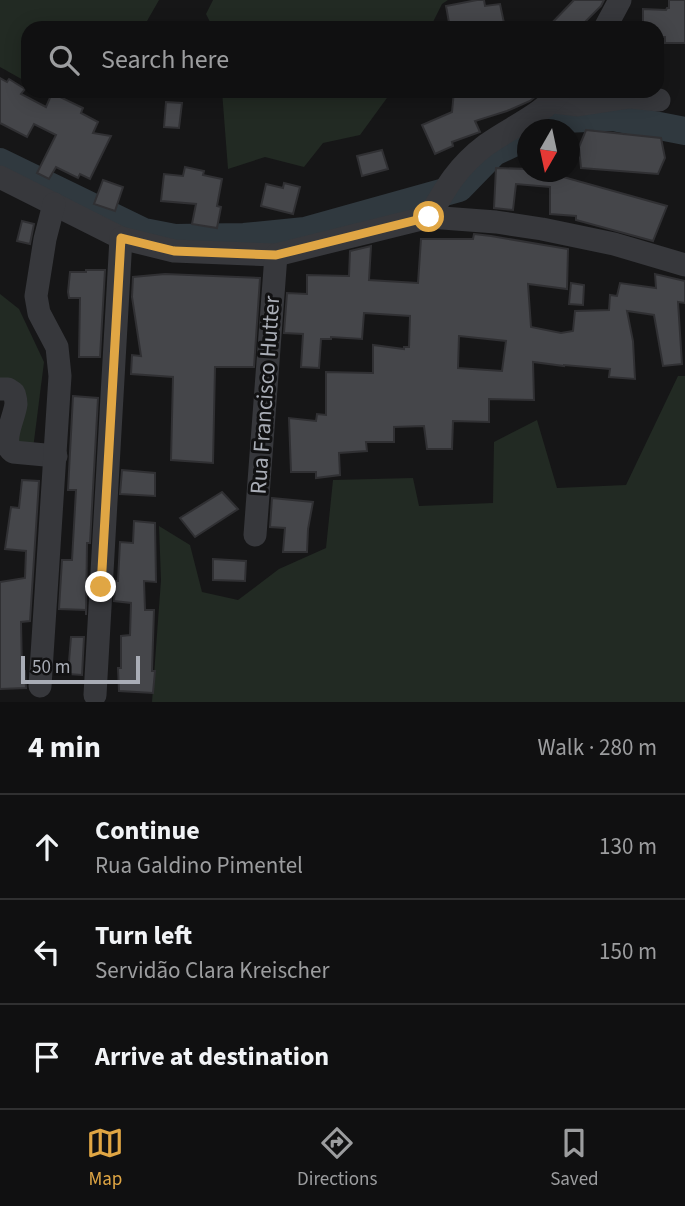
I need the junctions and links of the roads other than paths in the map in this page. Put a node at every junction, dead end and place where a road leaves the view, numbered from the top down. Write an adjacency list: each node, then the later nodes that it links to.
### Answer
1 (620, 0): 2 (street)
2 (609, 21)
3 (554, 98): 10 (street)
4 (562, 98): 5 (street)
5 (624, 98)
6 (640, 98): 7 (street)
7 (659, 100)
8 (0, 177): 9 (street)
9 (54, 204): 11 (street); 15 (street)
10 (429, 216): 12 (street); 13 (street)
11 (121, 238): 12 (street); 18 (street)
12 (276, 255): 16 (street, Rua Francisco Hutter)
13 (685, 265)
14 (0, 389): 15 (street)
15 (56, 456): 17 (street)
16 (255, 535)
17 (40, 686)
18 (95, 695)

